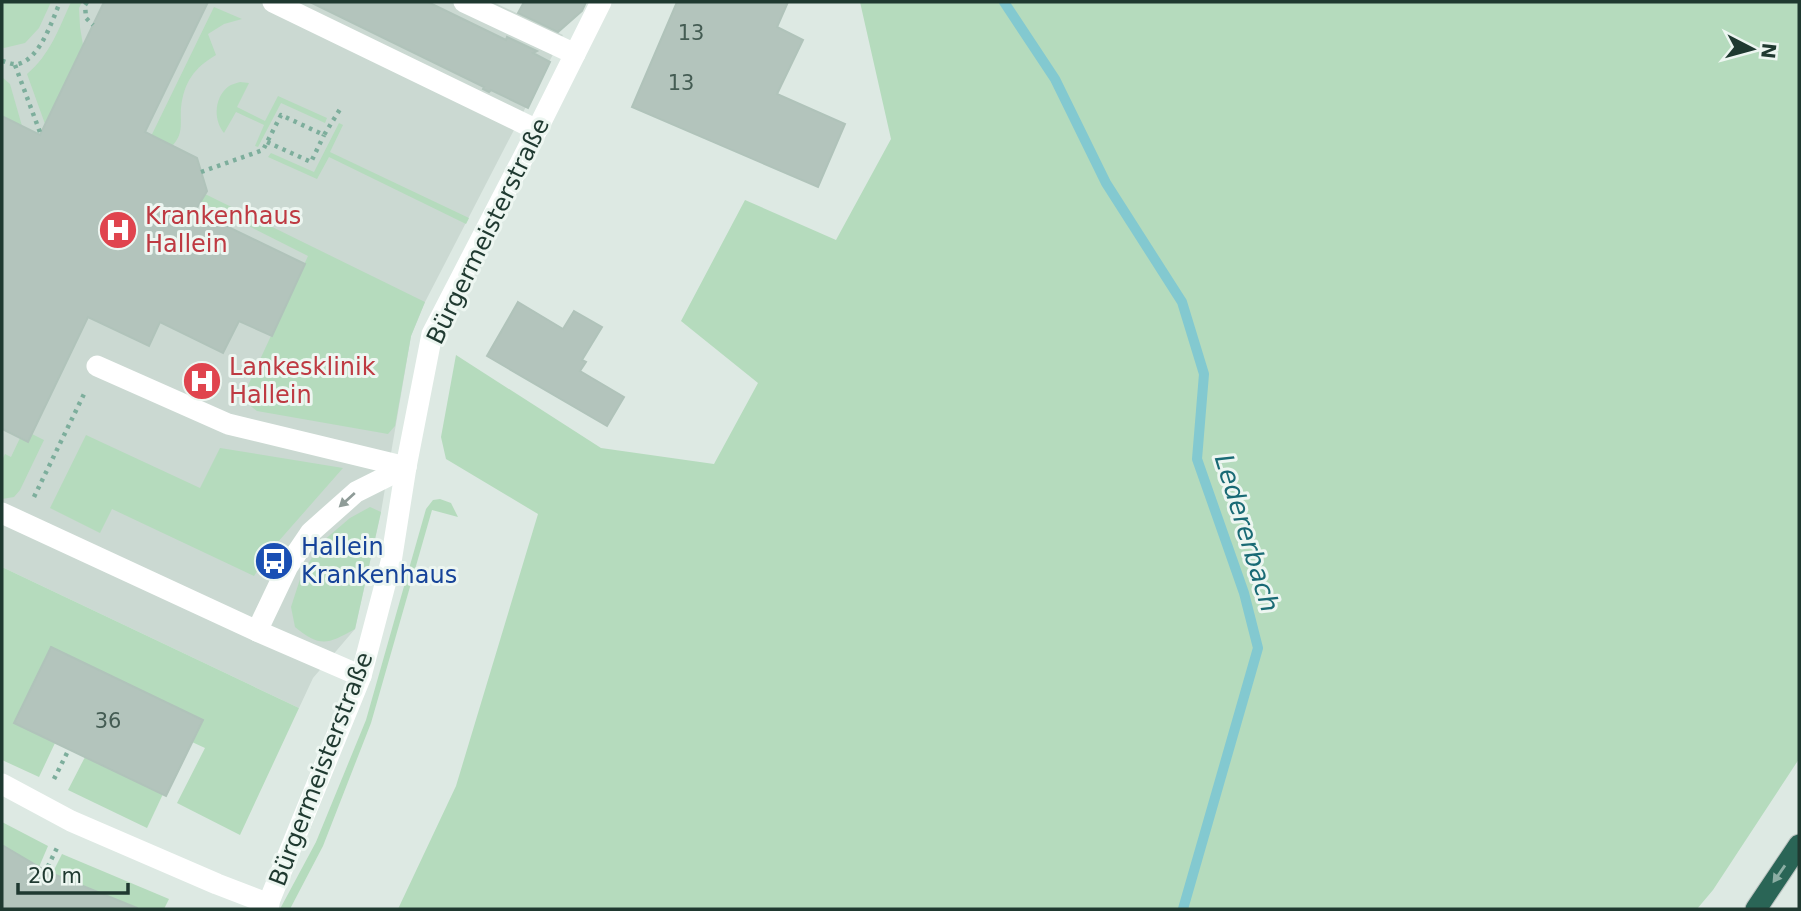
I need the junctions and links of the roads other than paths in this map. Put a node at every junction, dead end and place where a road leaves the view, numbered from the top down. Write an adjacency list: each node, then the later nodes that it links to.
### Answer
1 (273, 2): 5 (street)
2 (464, 2): 4 (street)
3 (601, 2): 4 (street, Bürgermeisterstraße)
4 (575, 54): 5 (street, Bürgermeisterstraße)
5 (537, 130): 7 (street, Bürgermeisterstraße)
6 (97, 366): 7 (street)
7 (406, 467): 9 (street, one-way to 9); 10 (street, Bürgermeisterstraße)
8 (2, 513): 9 (street)
9 (257, 631): 10 (street)
10 (361, 676): 13 (street, Bürgermeisterstraße)
11 (2, 784): 13 (street)
12 (1799, 845): 14 (highway, one-way to 14)
13 (268, 907)
14 (1756, 909)

